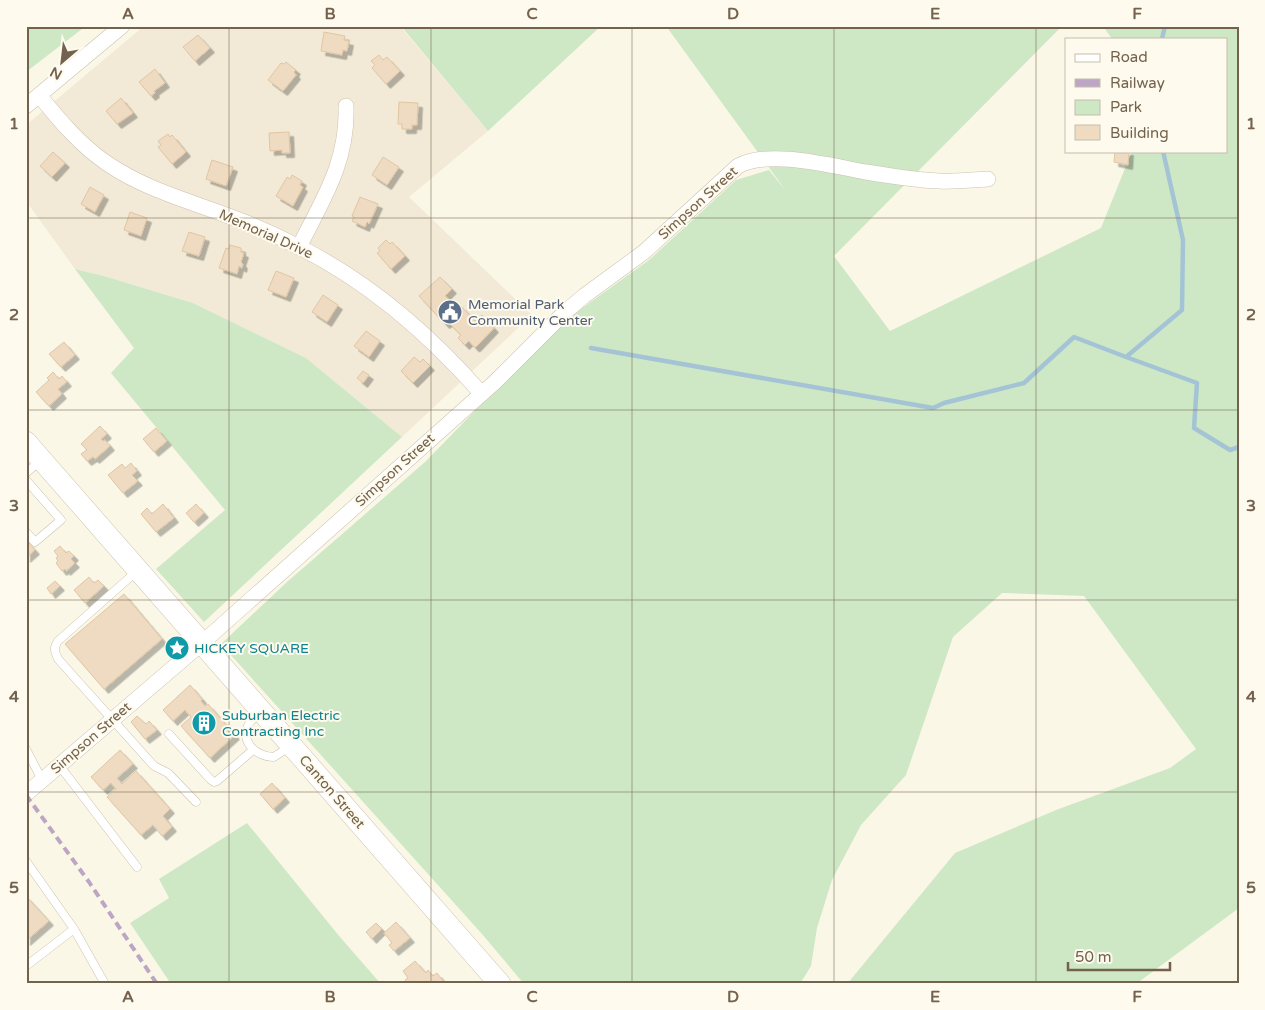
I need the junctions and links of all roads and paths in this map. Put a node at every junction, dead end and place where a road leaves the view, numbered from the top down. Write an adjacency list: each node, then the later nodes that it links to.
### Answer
1 (122, 26): 2 (street)
2 (39, 95): 3 (street); 6 (street, Memorial Drive)
3 (26, 106)
4 (346, 106): 6 (street)
5 (988, 179): 7 (street, Simpson Street)
6 (299, 247): 7 (street, Memorial Drive)
7 (481, 393): 13 (street, Simpson Street)
8 (26, 442): 9 (main road, Canton Street)
9 (34, 466): 12 (main road, Canton Street)
10 (26, 480): 11 (lane)
11 (26, 532)
12 (138, 570): 13 (main road, Canton Street); 15 (lane)
13 (202, 643): 14 (main road, Canton Street); 15 (street, Simpson Street)
14 (263, 711): 17 (main road, Canton Street); 19 (lane)
15 (112, 720): 20 (street, Simpson Street); 23 (lane)
16 (169, 734): 19 (lane)
17 (291, 745): 19 (lane); 29 (main road, Canton Street)
18 (26, 749): 21 (lane)
19 (252, 750)
20 (59, 765): 21 (street, Simpson Street); 25 (lane)
21 (42, 780): 22 (street, Simpson Street)
22 (26, 794)
23 (196, 802)
24 (26, 861): 26 (lane)
25 (137, 867)
26 (74, 929): 27 (lane); 28 (lane)
27 (26, 966)
28 (105, 984)
29 (500, 984)

